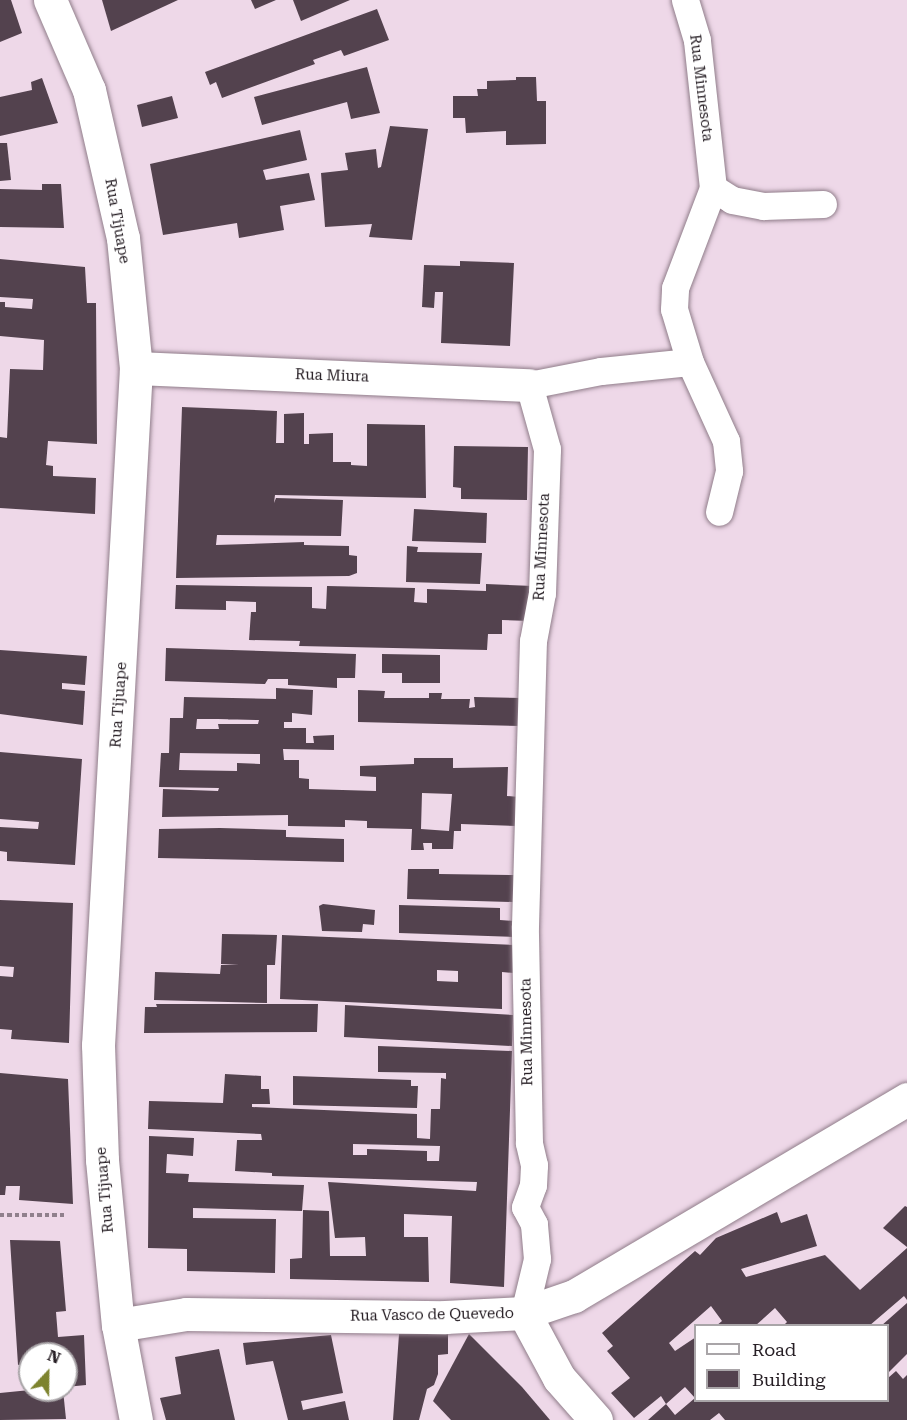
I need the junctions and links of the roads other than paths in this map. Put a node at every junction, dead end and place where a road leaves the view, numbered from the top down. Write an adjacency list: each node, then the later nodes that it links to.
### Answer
1 (50, 0): 6 (street, Rua Tijuape)
2 (685, 0): 3 (lane, Rua Minnesota)
3 (713, 188): 4 (lane); 5 (lane, Rua Minnesota)
4 (823, 204)
5 (690, 362): 7 (lane); 8 (lane, Rua Minnesota)
6 (136, 368): 7 (street, Rua Miura); 11 (street, Rua Tijuape)
7 (529, 385): 10 (lane, Rua Minnesota)
8 (718, 512)
9 (901, 1112): 10 (street, Rua Vasco de Quevedo)
10 (524, 1314): 11 (street, Rua Vasco de Quevedo); 13 (street)
11 (118, 1325): 12 (street, Rua Tijuape)
12 (136, 1420)
13 (597, 1420)

